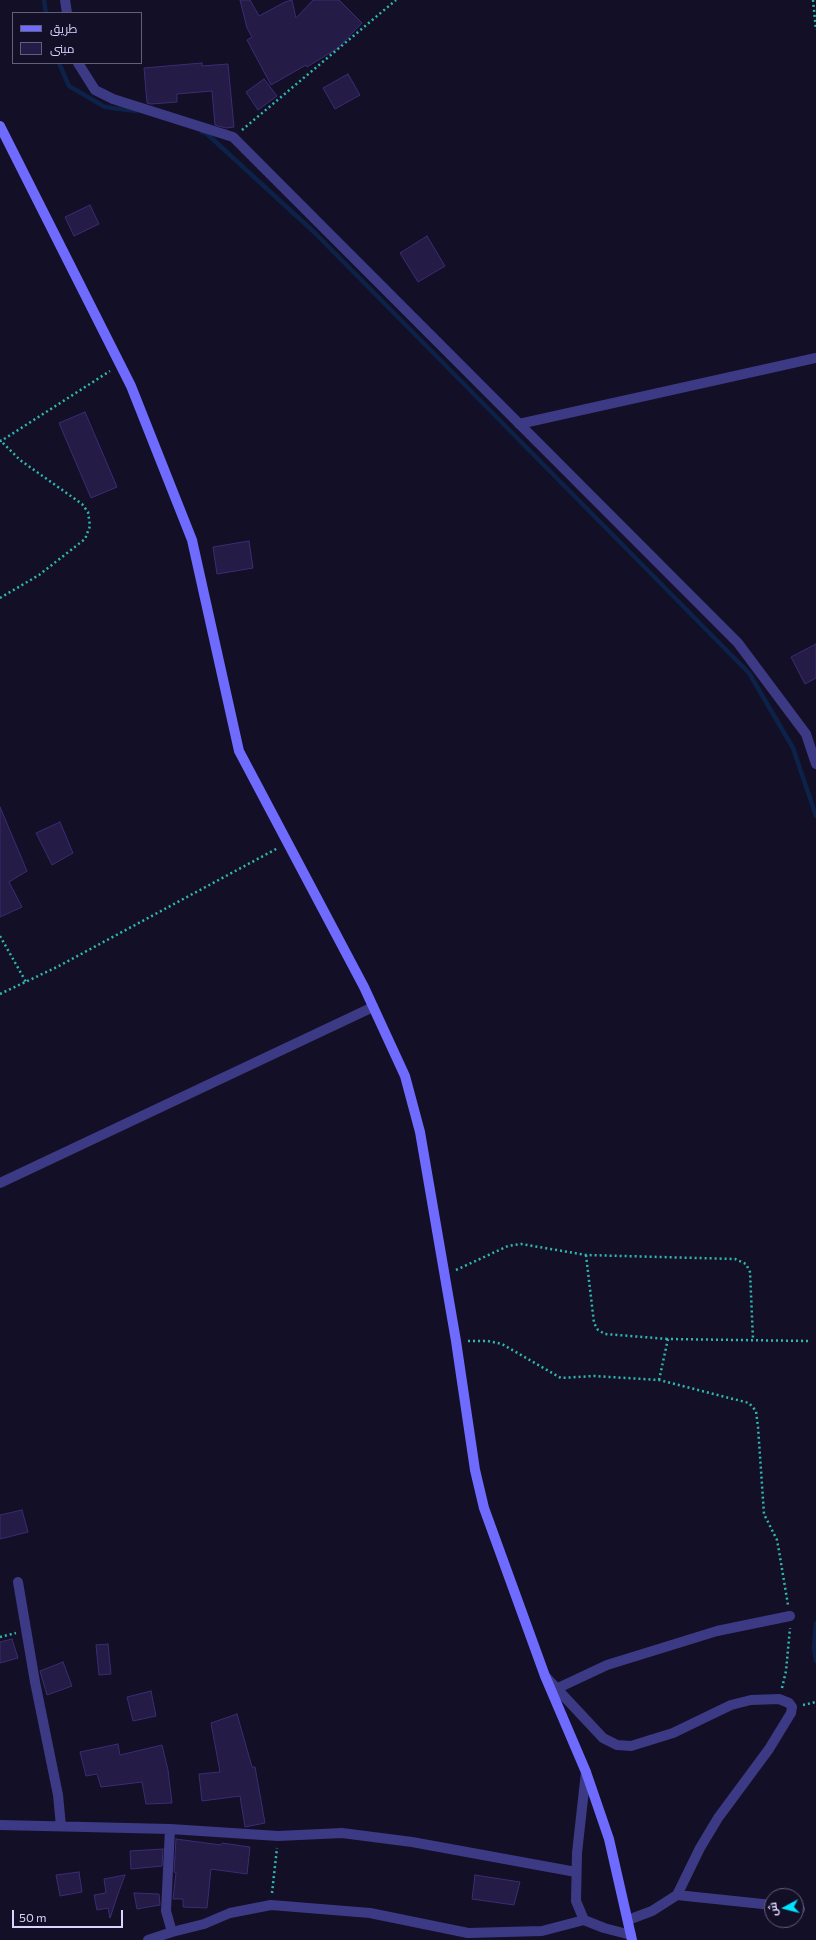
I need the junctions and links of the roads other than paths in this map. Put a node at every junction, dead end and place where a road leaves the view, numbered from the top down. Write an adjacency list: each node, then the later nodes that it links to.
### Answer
1 (65, 0): 2 (street)
2 (68, 12)
3 (79, 64): 6 (street)
4 (0, 126): 8 (street)
5 (816, 358): 6 (street)
6 (519, 424): 7 (street)
7 (816, 764)
8 (372, 1007): 9 (street); 12 (street)
9 (0, 1183)
10 (18, 1582): 16 (street)
11 (790, 1616): 13 (street)
12 (545, 1676): 13 (street); 14 (street)
13 (558, 1688): 19 (street)
14 (586, 1772): 18 (street); 22 (street)
15 (0, 1825): 16 (street)
16 (61, 1826): 17 (street)
17 (170, 1829): 18 (street); 23 (street)
18 (576, 1872): 21 (street)
19 (677, 1895): 20 (street); 22 (street)
20 (764, 1904)
21 (584, 1920): 23 (street); 24 (street)
22 (628, 1920): 24 (street)
23 (172, 1932): 25 (street)
24 (632, 1937)
25 (148, 1940)

